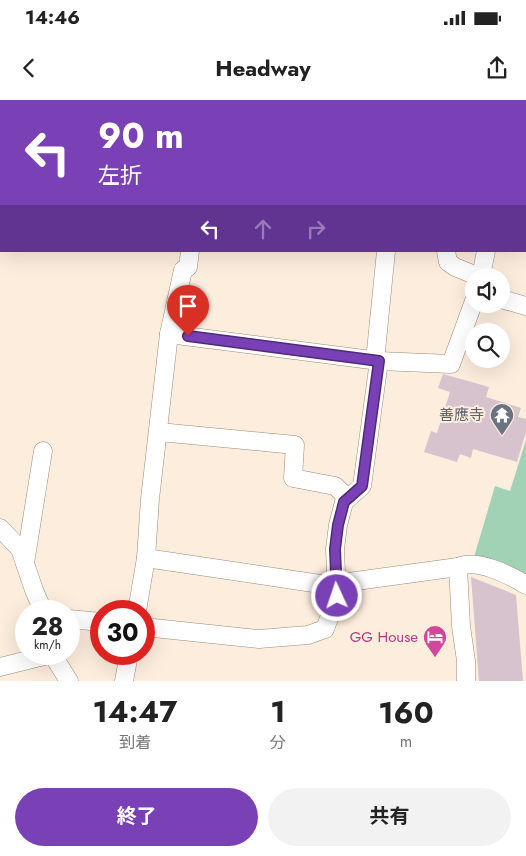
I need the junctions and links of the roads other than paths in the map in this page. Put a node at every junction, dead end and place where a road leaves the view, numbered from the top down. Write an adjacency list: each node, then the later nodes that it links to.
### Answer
1 (190, 252): 10 (street)
2 (386, 252): 11 (street)
3 (446, 252): 6 (street)
4 (486, 252): 5 (street)
5 (483, 268)
6 (465, 271)
7 (510, 302): 8 (street)
8 (526, 306)
9 (470, 313): 11 (street)
10 (169, 334): 11 (street); 12 (street)
11 (377, 361): 14 (street)
12 (159, 432): 14 (street); 16 (street)
13 (43, 451): 17 (street)
14 (348, 498): 19 (street)
15 (0, 528): 17 (street)
16 (146, 558): 19 (street); 22 (street)
17 (25, 563): 21 (street)
18 (458, 568): 19 (street); 20 (street); 30 (street)
19 (336, 584): 23 (street)
20 (526, 585)
21 (38, 600)
22 (139, 600)
23 (155, 628)
24 (15, 663): 27 (street)
25 (59, 665): 28 (street)
26 (127, 665): 29 (street)
27 (0, 666)
28 (69, 681)
29 (124, 681)
30 (466, 681)

